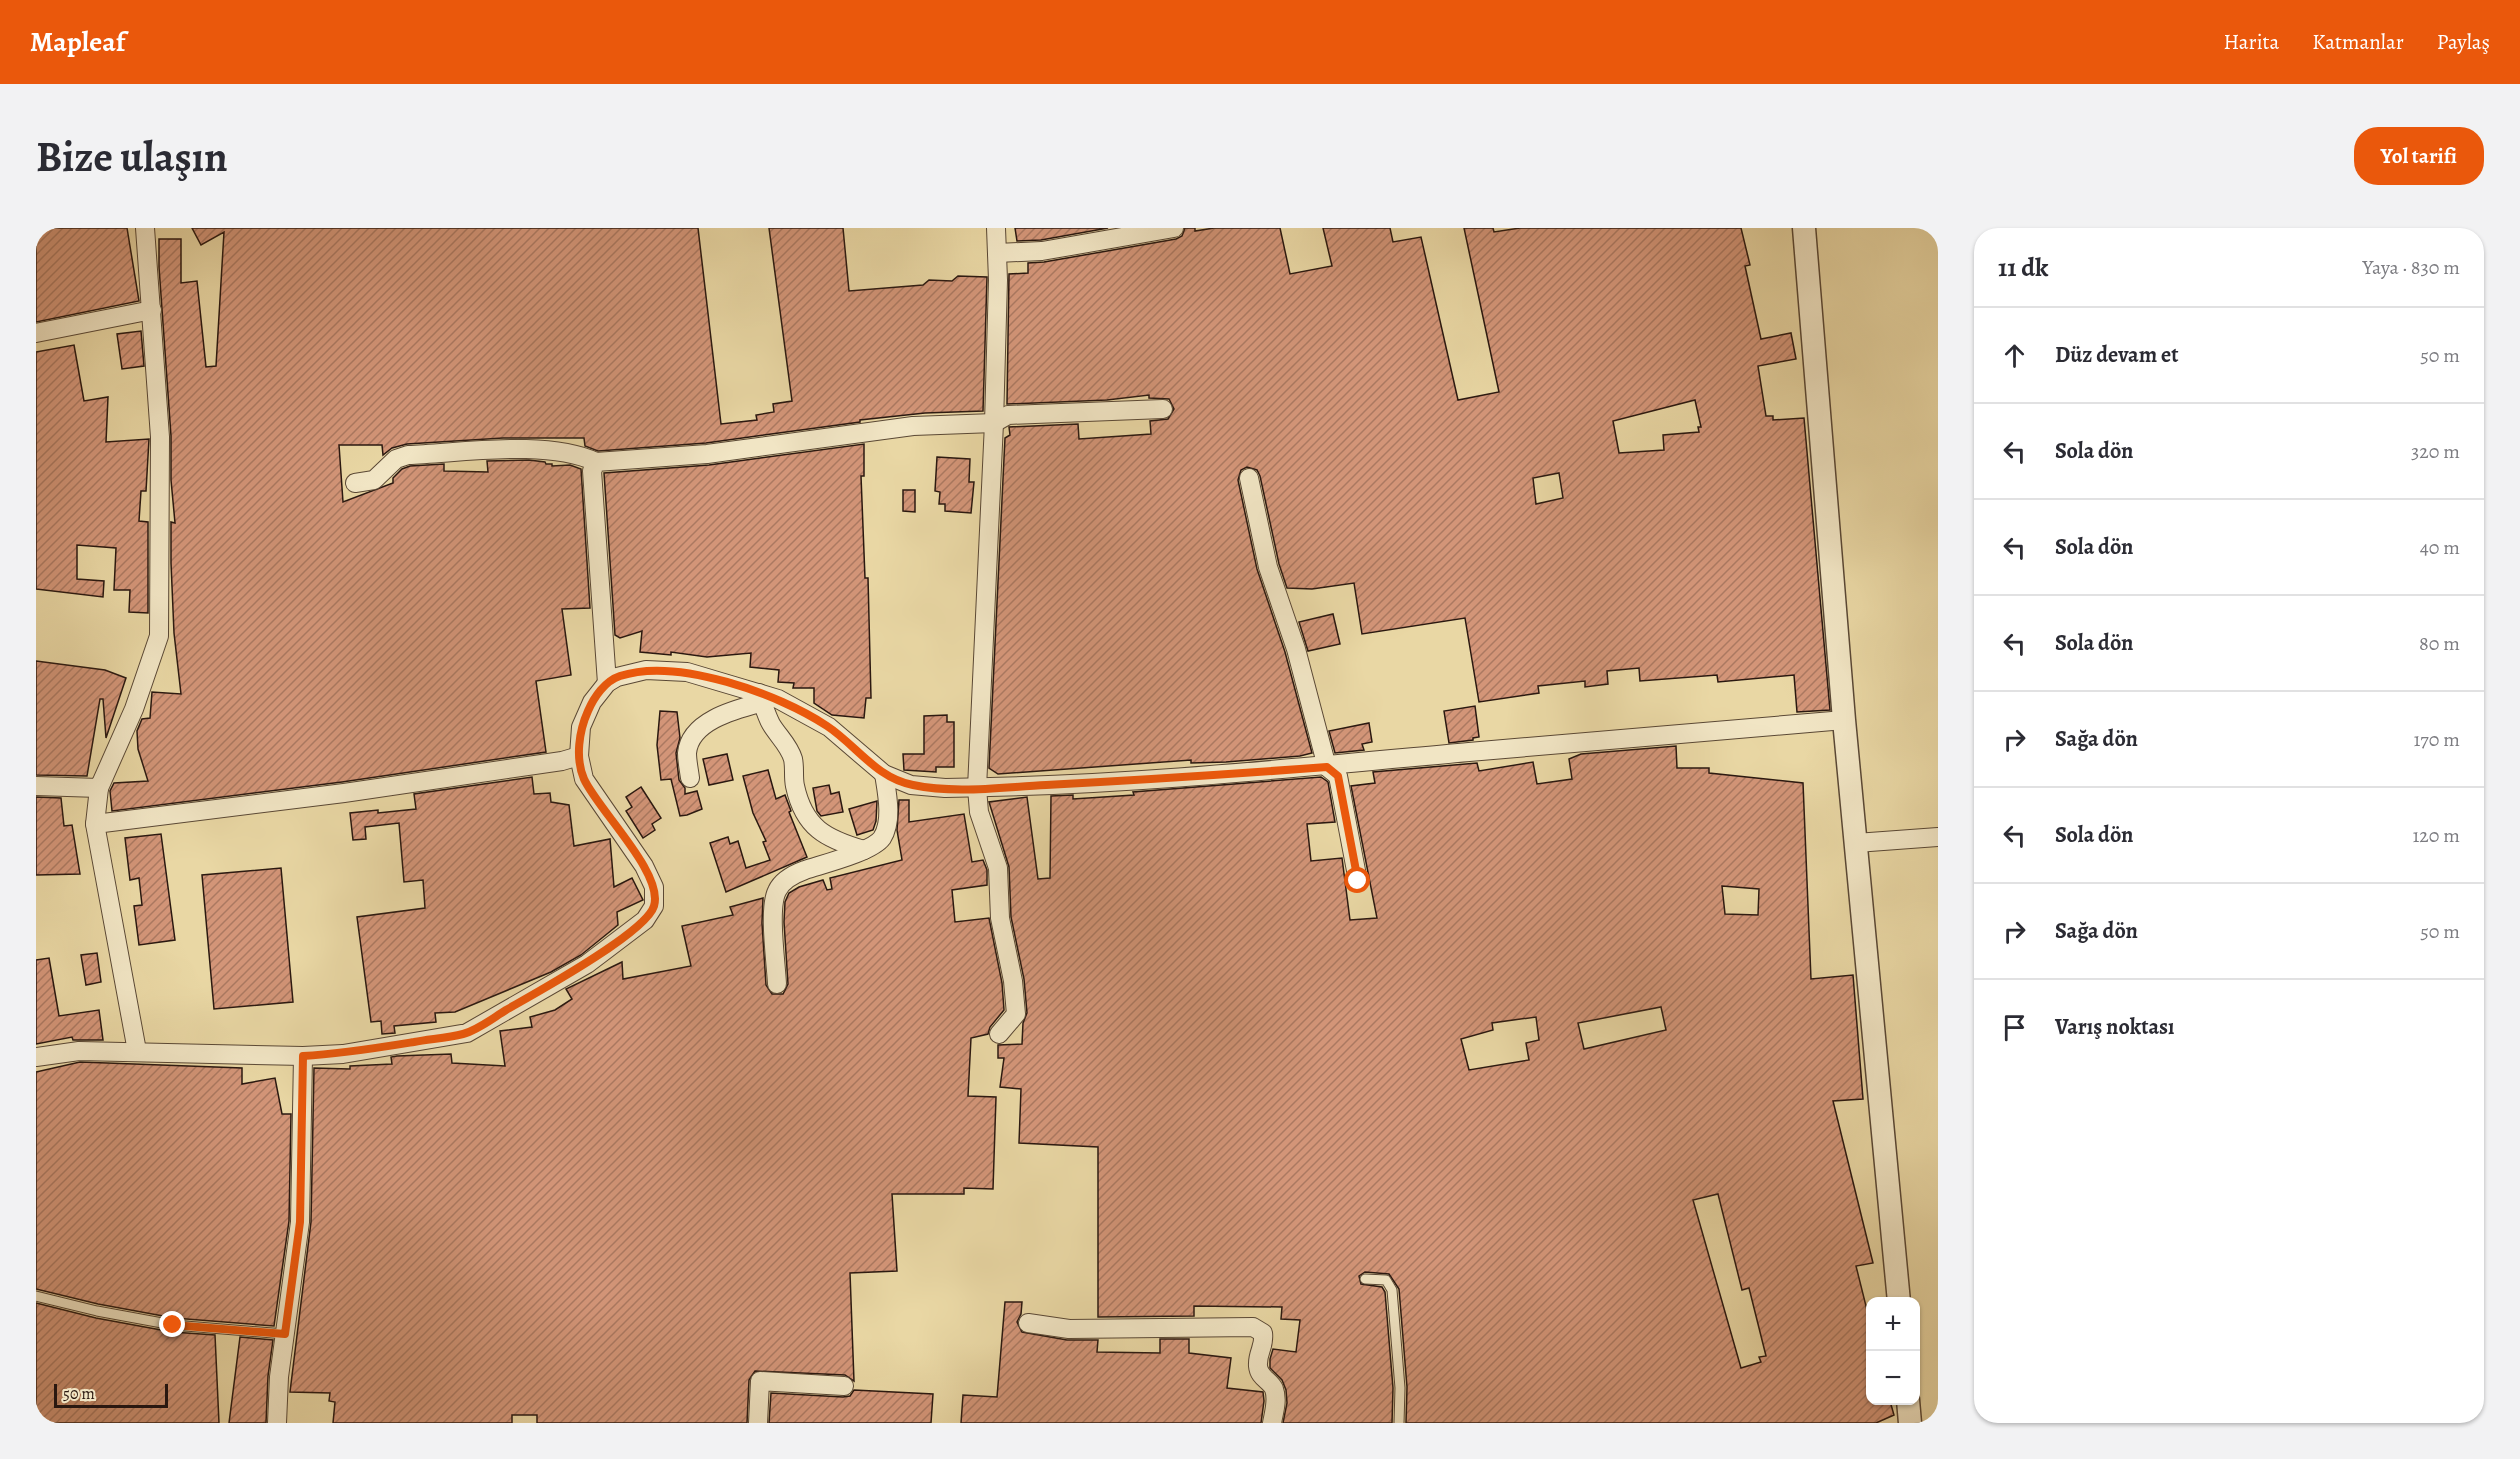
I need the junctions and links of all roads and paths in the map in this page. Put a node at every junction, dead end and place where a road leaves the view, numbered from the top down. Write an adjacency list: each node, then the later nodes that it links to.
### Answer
1 (145, 228): 6 (street)
2 (996, 228): 5 (street)
3 (1174, 228): 5 (street)
4 (1804, 228): 15 (street)
5 (997, 253): 9 (street)
6 (152, 310): 7 (street); 21 (street)
7 (36, 333)
8 (1163, 409): 9 (street)
9 (994, 423): 10 (street); 22 (street)
10 (596, 462): 12 (street); 13 (street)
11 (1249, 478): 17 (street)
12 (355, 483)
13 (608, 683): 14 (street); 16 (street)
14 (761, 698): 18 (street); 19 (street); 26 (street)
15 (1844, 720): 17 (street); 25 (street)
16 (579, 756): 23 (street); 31 (street)
17 (1327, 767): 22 (street); 27 (street)
18 (884, 774): 22 (street); 26 (street)
19 (690, 777)
20 (36, 786): 21 (street)
21 (99, 788): 23 (street)
22 (977, 788): 29 (street)
23 (95, 824): 30 (street)
24 (1938, 837): 25 (street)
25 (1856, 843): 35 (street)
26 (864, 850): 28 (street)
27 (1358, 881)
28 (777, 984)
29 (999, 1034)
30 (137, 1051): 31 (street); 32 (street)
31 (303, 1056): 37 (street)
32 (36, 1057)
33 (1365, 1279): 43 (lane)
34 (36, 1296): 37 (lane)
35 (1899, 1297)
36 (1028, 1323): 42 (street)
37 (285, 1334): 40 (street)
38 (844, 1386): 41 (street)
39 (1908, 1405): 44 (street)
40 (277, 1423)
41 (758, 1423)
42 (1272, 1423)
43 (1399, 1423)
44 (1910, 1423)

